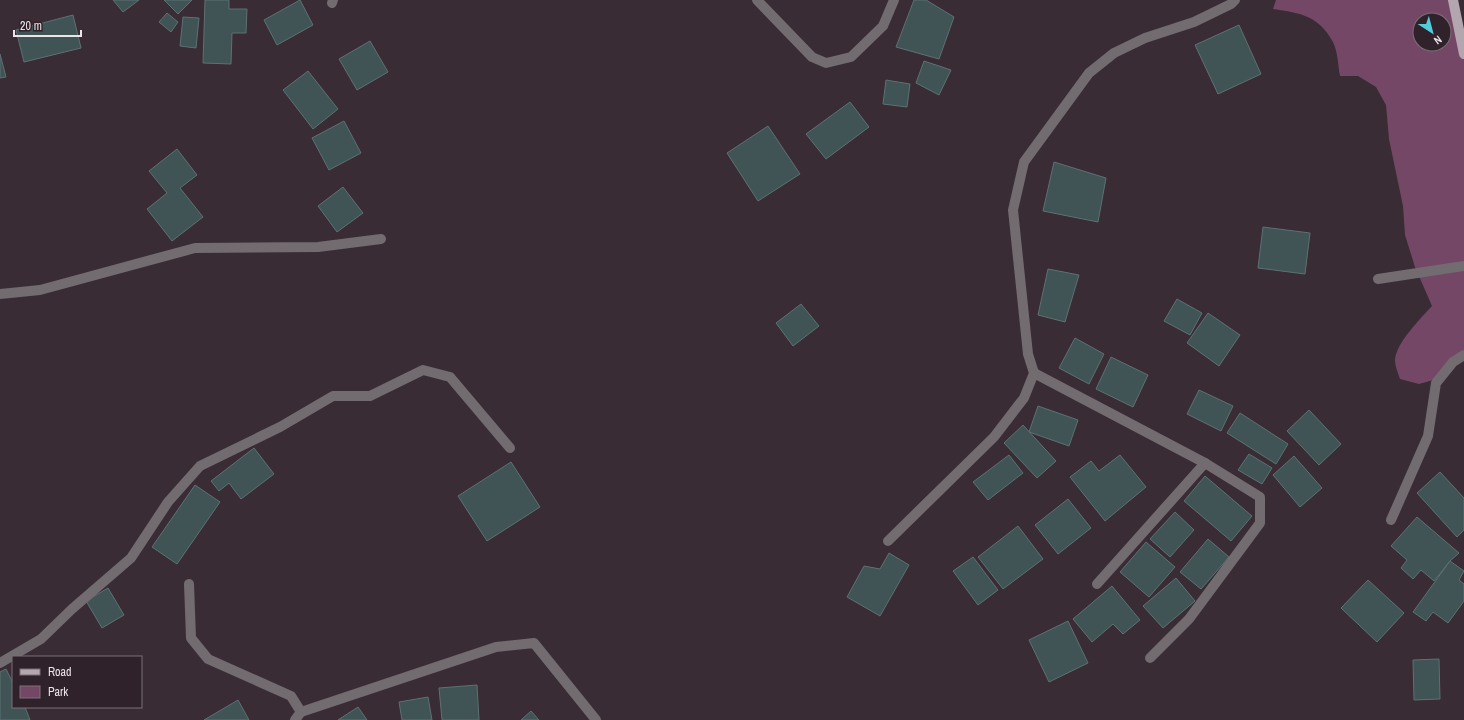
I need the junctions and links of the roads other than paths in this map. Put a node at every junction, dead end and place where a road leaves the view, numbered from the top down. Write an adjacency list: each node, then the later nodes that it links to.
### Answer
1 (757, 0): 2 (street)
2 (894, 0)
3 (1235, 0): 11 (street)
4 (1453, 0): 5 (main road)
5 (1464, 54)
6 (381, 239): 9 (street)
7 (1464, 266): 8 (street)
8 (1378, 279)
9 (0, 294)
10 (1464, 355): 14 (street)
11 (1034, 373): 13 (street); 15 (street)
12 (510, 448): 19 (street)
13 (1205, 463): 17 (street); 18 (street)
14 (1392, 520)
15 (888, 541)
16 (189, 584): 20 (street)
17 (1097, 584)
18 (1150, 658)
19 (0, 663)
20 (298, 716): 21 (street)
21 (596, 720)

